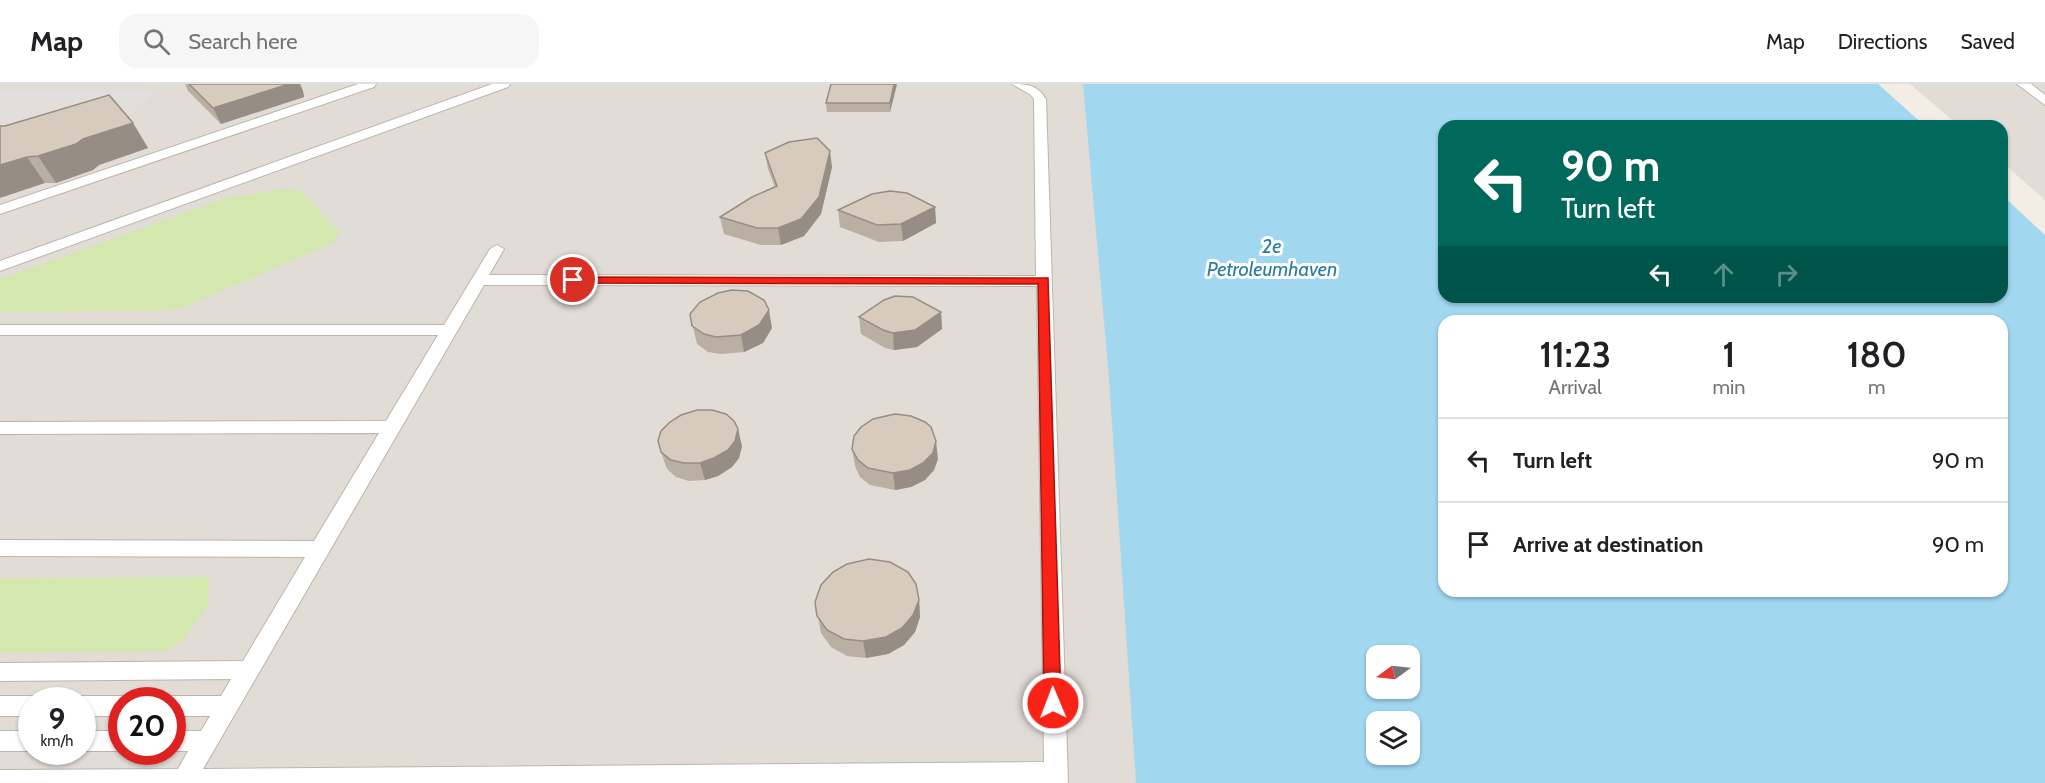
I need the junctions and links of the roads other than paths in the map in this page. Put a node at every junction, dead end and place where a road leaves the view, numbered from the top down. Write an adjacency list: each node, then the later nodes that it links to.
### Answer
1 (370, 84): 6 (lane)
2 (504, 84): 8 (lane)
3 (1018, 84): 10 (lane)
4 (2023, 84): 5 (lane)
5 (2045, 101)
6 (0, 210)
7 (497, 249): 9 (lane)
8 (0, 266)
9 (479, 280): 10 (lane); 12 (lane)
10 (1044, 281): 27 (lane)
11 (0, 330): 12 (lane)
12 (449, 330): 13 (lane)
13 (392, 427): 14 (lane); 16 (lane)
14 (0, 428)
15 (0, 548): 16 (lane)
16 (320, 549): 17 (lane)
17 (249, 670): 18 (lane); 22 (lane)
18 (0, 672)
19 (0, 706): 20 (lane)
20 (18, 706)
21 (186, 706): 22 (lane)
22 (227, 706): 26 (lane)
23 (0, 741): 24 (lane)
24 (18, 741)
25 (186, 741): 26 (lane)
26 (207, 741): 28 (lane)
27 (1055, 778): 28 (lane)
28 (184, 780): 29 (lane)
29 (0, 781)

